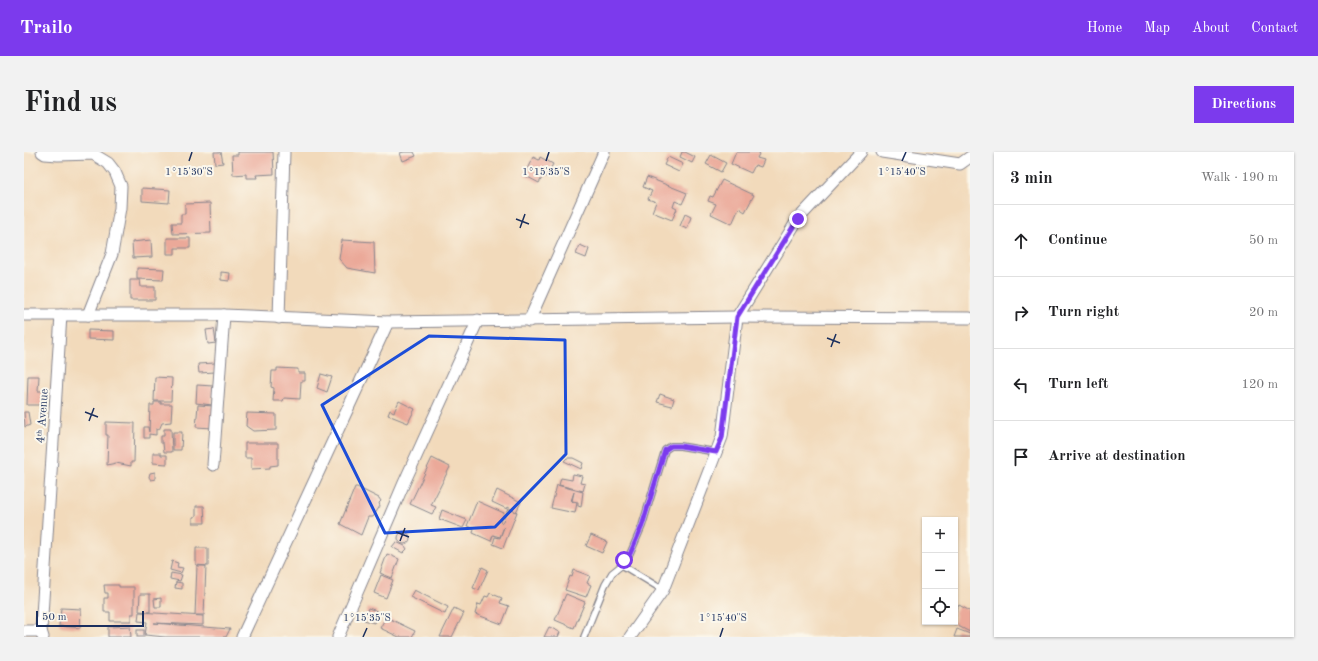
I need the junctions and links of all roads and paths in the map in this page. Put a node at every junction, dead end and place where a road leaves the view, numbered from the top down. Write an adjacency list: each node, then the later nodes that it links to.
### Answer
1 (42, 152): 9 (street)
2 (284, 152): 12 (street)
3 (604, 152): 15 (street)
4 (861, 152): 11 (street)
5 (882, 152): 6 (street)
6 (970, 157)
7 (24, 315): 8 (street)
8 (61, 315): 9 (street); 22 (street, 4ᵗʰ Avenue)
9 (88, 315): 10 (street)
10 (224, 316): 12 (street); 18 (street)
11 (737, 317): 13 (street); 15 (street); 17 (street)
12 (279, 318): 16 (street)
13 (970, 318)
14 (478, 320): 15 (street); 16 (street); 24 (street)
15 (529, 320)
16 (388, 322): 23 (street)
17 (716, 452): 19 (lane); 20 (street)
18 (213, 465)
19 (622, 565): 20 (lane); 25 (lane)
20 (663, 590): 26 (street)
21 (24, 631): 22 (street)
22 (42, 634)
23 (242, 637)
24 (338, 637)
25 (584, 637)
26 (630, 637)

